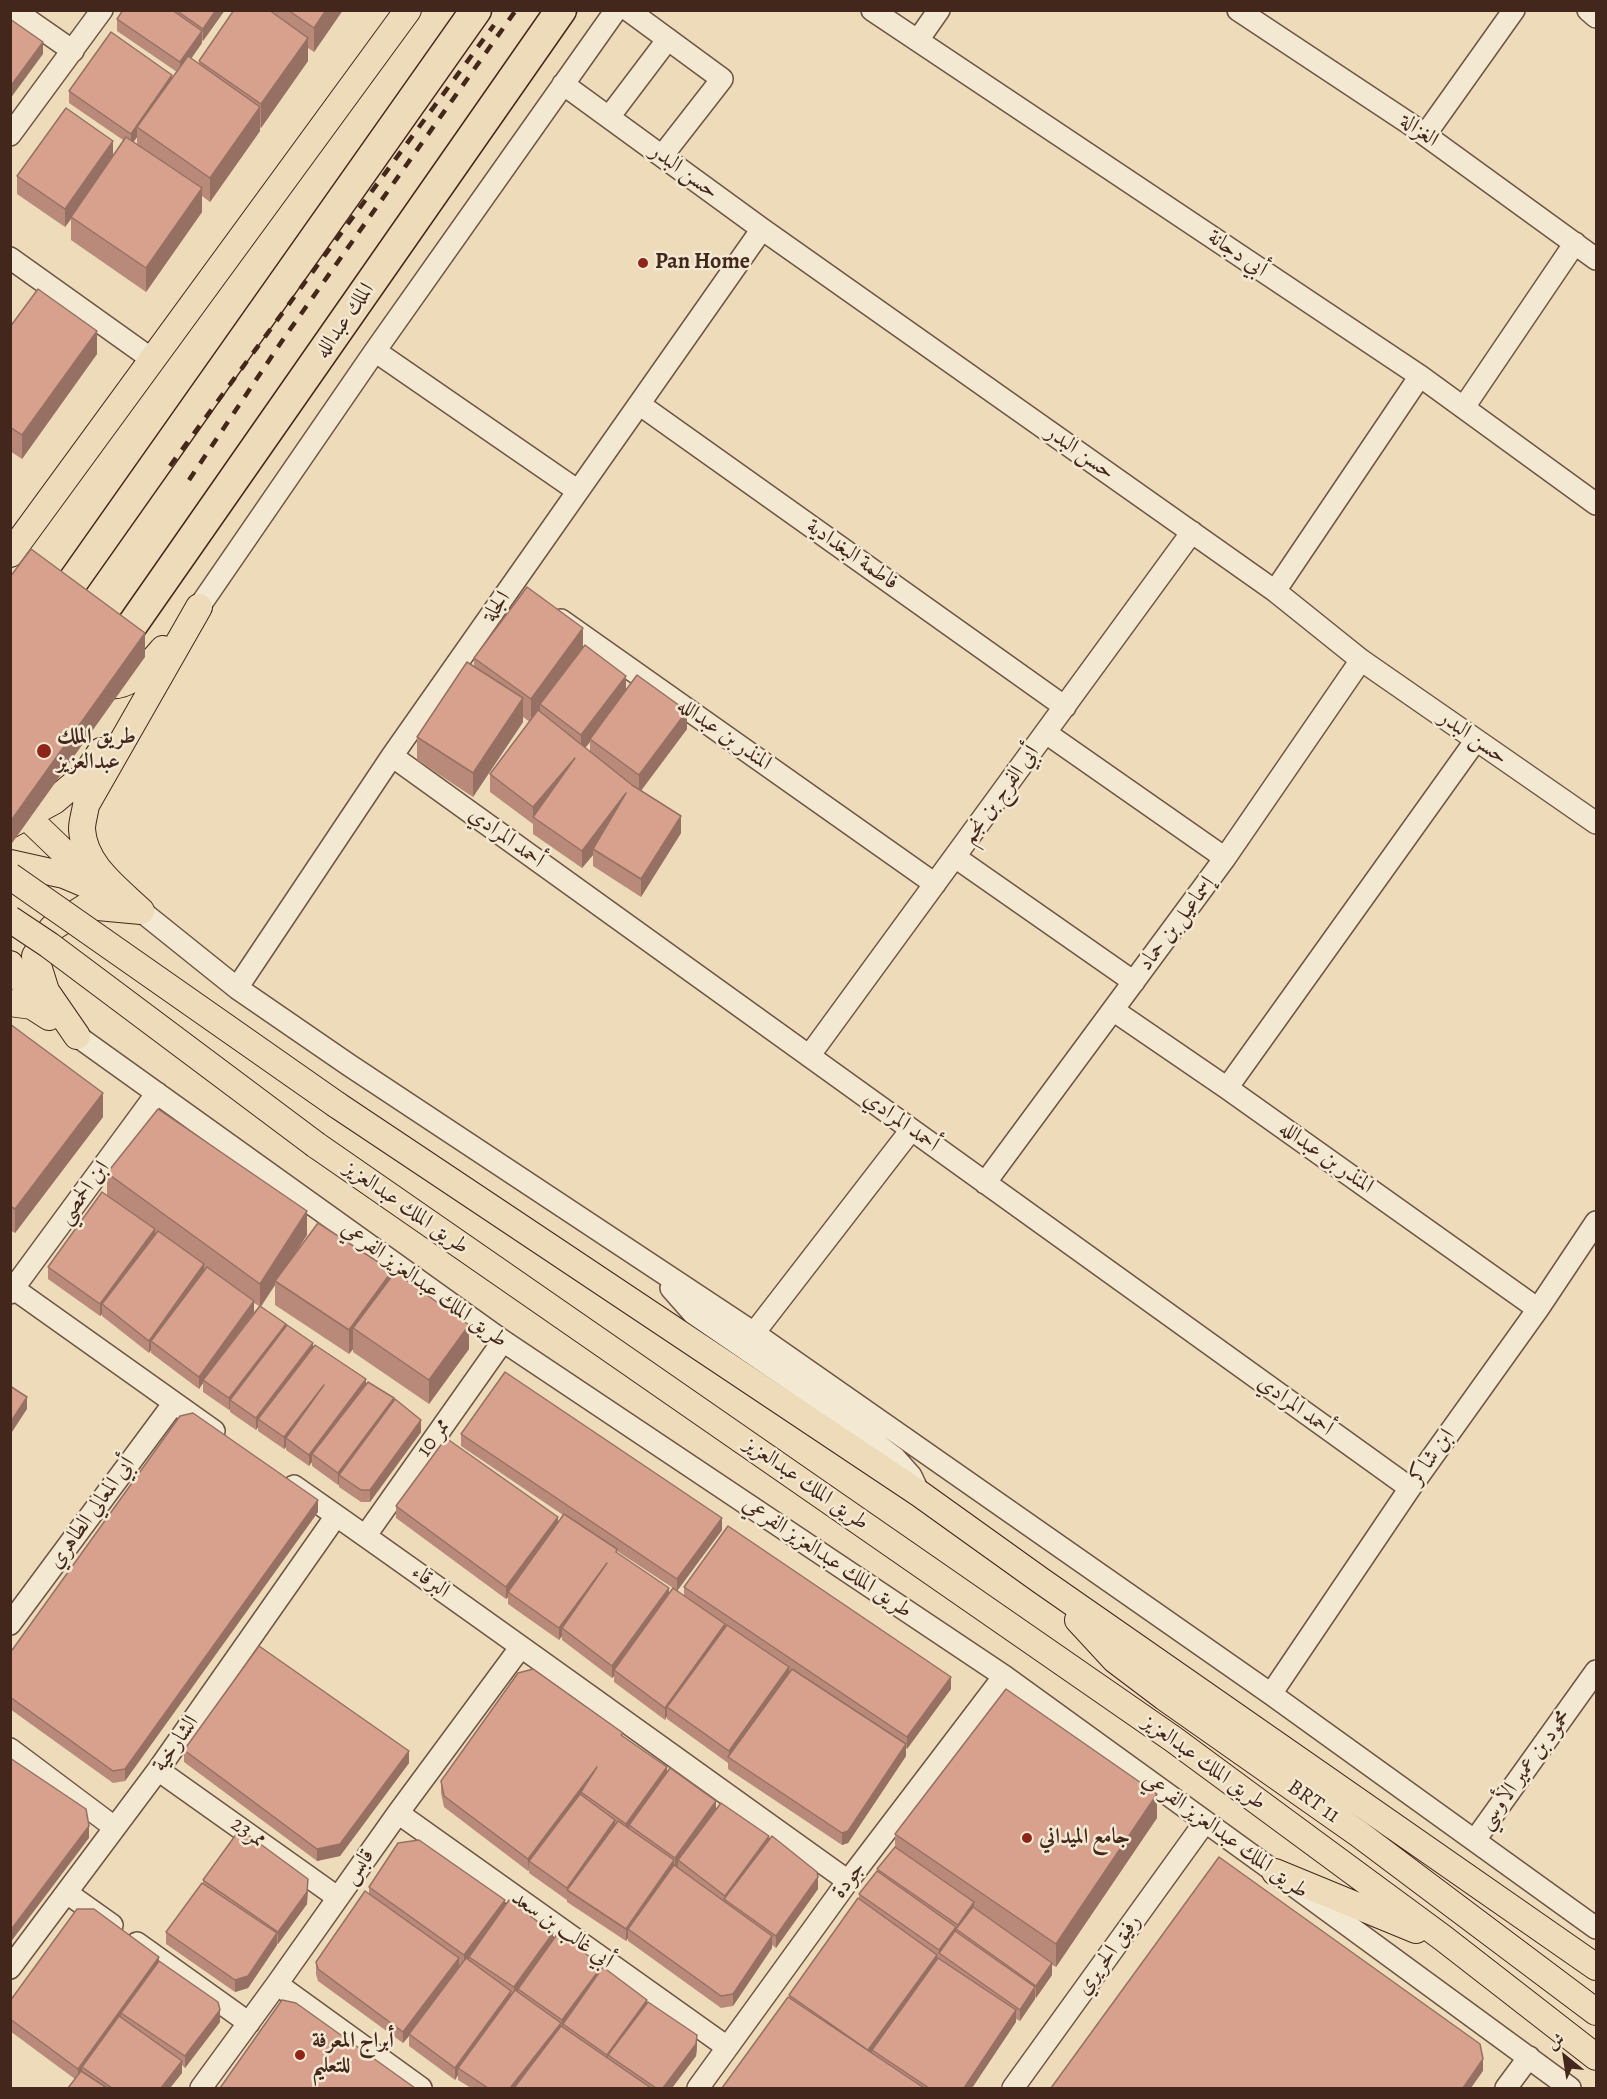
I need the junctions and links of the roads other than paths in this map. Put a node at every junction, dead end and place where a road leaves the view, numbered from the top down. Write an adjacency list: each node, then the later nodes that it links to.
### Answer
1 (14, 10): 16 (street)
2 (102, 10): 16 (street)
3 (408, 10): 27 (main road)
4 (476, 10): 37 (highway)
5 (561, 10): 40 (highway, الملك عبدالله)
6 (616, 10): 17 (street)
7 (628, 10): 14 (street)
8 (872, 10): 15 (street, أبي دجانة)
9 (939, 10): 15 (street)
10 (1238, 10): 20 (street, الغزالة)
11 (1514, 10): 20 (street)
12 (1588, 10): 13 (street)
13 (1596, 17)
14 (668, 39): 18 (street); 21 (street)
15 (918, 40): 28 (street, أبي دجانة)
16 (73, 51): 19 (street)
17 (563, 84): 18 (street, حسن البدر); 26 (street)
18 (609, 117): 21 (street, حسن البدر)
19 (10, 135)
20 (1425, 135): 23 (street, الغزالة)
21 (662, 156): 22 (street, حسن البدر)
22 (762, 229): 29 (street, الجلة); 33 (street, حسن البدر)
23 (1575, 243): 25 (street, الغزالة); 30 (street)
24 (10, 258): 27 (street)
25 (1596, 259)
26 (375, 351): 31 (street); 39 (street)
27 (153, 360): 34 (main road)
28 (1420, 376): 30 (street, أبي دجانة); 38 (street)
29 (639, 404): 31 (street, الجلة); 43 (street, فاطمة البغدادية)
30 (1464, 407): 32 (street, أبي دجانة)
31 (578, 492): 36 (street, الجلة)
32 (1596, 504)
33 (1192, 532): 38 (street, حسن البدر); 43 (street, أبي الفرج بن نجم)
34 (13, 548): 35 (main road)
35 (10, 579)
36 (512, 585): 46 (street, الجلة); 53 (street, المنذر بن عبدالله)
37 (69, 586)
38 (1275, 591): 41 (street, حسن البدر)
39 (199, 607): 42 (main road); 47 (main road); 54 (main road)
40 (129, 631)
41 (1361, 660): 45 (street, حسن البدر); 50 (street, إسماعيل بن حماد)
42 (76, 664)
43 (1065, 707): 44 (street, أبي الفرج بن نجم)
44 (1046, 733): 49 (street, أبي الفرج بن نجم); 50 (street)
45 (1476, 740): 48 (street, حسن البدر); 65 (street)
46 (392, 756): 59 (street, الجلة); 64 (street, أحمد المرادي)
47 (15, 816): 54 (main road)
48 (1596, 822)
49 (955, 857): 53 (street, أبي الفرج بن نجم); 58 (street)
50 (1225, 858): 58 (street, إسماعيل بن حماد)
51 (10, 863): 54 (main road)
52 (10, 876): 79 (main road, طريق الملك عبدالعزيز, bridge)
53 (935, 884): 64 (street, أبي الفرج بن نجم)
54 (141, 911): 59 (street); 63 (main road)
55 (10, 919): 99 (main road, طريق الملك عبدالعزيز, bridge)
56 (10, 964): 60 (main road)
57 (10, 981): 60 (main road)
58 (1134, 982): 62 (street, إسماعيل بن حماد)
59 (237, 988): 70 (street)
60 (36, 1000): 63 (main road)
61 (10, 1003): 63 (main road)
62 (1113, 1010): 65 (street, المنذر بن عبدالله); 68 (street, إسماعيل بن حماد)
63 (77, 1036): 66 (street, طريق الملك عبدالعزيز الفرعي)
64 (809, 1056): 67 (street, أحمد المرادي)
65 (1227, 1088): 72 (street, المنذر بن عبدالله)
66 (157, 1093): 71 (street, ابن الحمصي); 74 (street, طريق الملك عبدالعزيز الفرعي)
67 (911, 1130): 68 (street, أحمد المرادي); 73 (street)
68 (985, 1182): 78 (street, أحمد المرادي)
69 (1596, 1222): 72 (street, ابن شاكر)
70 (656, 1270): 73 (street); 79 (street)
71 (12, 1289): 75 (street)
72 (1538, 1309): 78 (street, ابن شاكر)
73 (754, 1333): 87 (street)
74 (503, 1341): 81 (street, ممر 10); 86 (street, طريق الملك عبدالعزيز الفرعي)
75 (174, 1403): 76 (street); 83 (street, أبي المعالي الطاهري)
76 (231, 1443)
77 (279, 1476): 80 (street, البرقاء)
78 (1410, 1488): 87 (street, ابن شاكر)
79 (920, 1494): 82 (main road, طريق الملك عبدالعزيز)
80 (336, 1516): 81 (street, البرقاء); 89 (street, الشارخية)
81 (366, 1535): 84 (street, البرقاء)
82 (1040, 1580): 100 (main road, طريق الملك عبدالعزيز); 103 (main road, BRT 11)
83 (10, 1624)
84 (520, 1648): 90 (street, قابس); 95 (street, البرقاء)
85 (1596, 1671): 93 (street, محمود بن عمير الأوسي)
86 (1004, 1676): 91 (street, طريق الملك عبدالعزيز الفرعي); 95 (street, جودة)
87 (1271, 1694): 93 (street)
88 (10, 1749): 92 (street)
89 (158, 1770): 92 (street, الشارخية); 97 (street, ممر23)
90 (398, 1813): 97 (street, قابس); 107 (street, أبي غالب بن سعد)
91 (1204, 1822): 94 (street, طريق الملك عبدالعزيز الفرعي); 113 (street, رفيق الحريري)
92 (114, 1827): 96 (street, الشارخية)
93 (1475, 1840): 98 (street)
94 (1275, 1872): 99 (main road); 108 (street, طريق الملك عبدالعزيز الفرعي)
95 (848, 1881): 107 (street, جودة)
96 (67, 1893): 101 (street, الشارخية); 105 (street)
97 (337, 1897): 102 (street, قابس)
98 (1596, 1928)
99 (1443, 1938): 104 (main road, طريق الملك عبدالعزيز)
100 (1596, 1967)
101 (10, 1968)
102 (278, 1984): 105 (street, قابس); 111 (street)
103 (1596, 2012)
104 (1547, 2018): 106 (main road); 109 (main road, طريق الملك عبدالعزيز)
105 (249, 2023): 110 (street, قابس)
106 (1596, 2041)
107 (727, 2047): 112 (street, جودة)
108 (1528, 2057): 114 (street); 115 (street, طريق الملك عبدالعزيز الفرعي)
109 (1596, 2057)
110 (201, 2088)
111 (421, 2088)
112 (698, 2088)
113 (1013, 2088)
114 (1506, 2088)
115 (1570, 2088)

